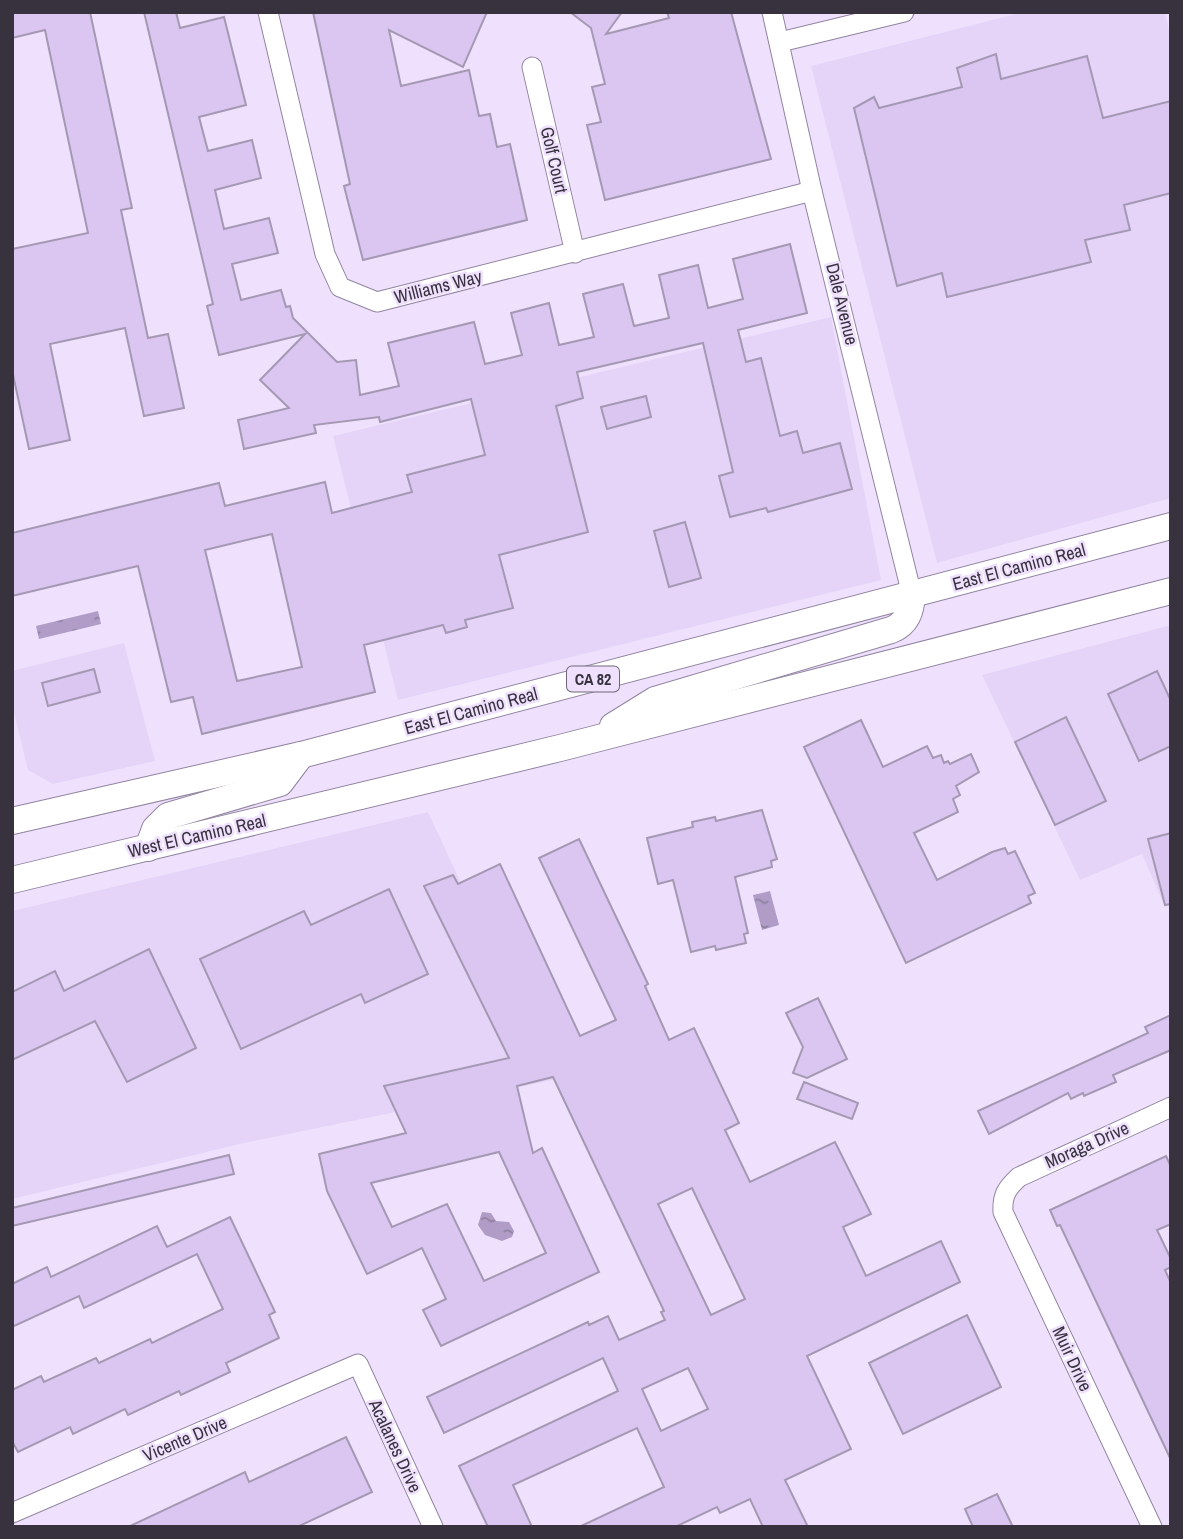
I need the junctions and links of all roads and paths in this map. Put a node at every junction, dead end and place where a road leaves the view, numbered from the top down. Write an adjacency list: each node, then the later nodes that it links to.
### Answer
1 (268, 12): 7 (street, Williams Way)
2 (772, 12): 4 (street, Dale Avenue)
3 (904, 12): 4 (street)
4 (780, 42): 6 (street, Dale Avenue)
5 (532, 67): 7 (street, Golf Court)
6 (813, 191): 7 (street, Williams Way); 10 (street, Dale Avenue)
7 (575, 253)
8 (1171, 526): 10 (main road, East El Camino Real / CA 82)
9 (1171, 591): 11 (main road)
10 (912, 595): 11 (main road); 12 (main road, East El Camino Real / CA 82)
11 (590, 740): 14 (main road, West El Camino Real)
12 (301, 755): 13 (main road, East El Camino Real / CA 82); 14 (main road)
13 (12, 820)
14 (148, 848): 15 (main road, West El Camino Real)
15 (12, 880)
16 (1171, 1107): 17 (street, Moraga Drive)
17 (1006, 1189): 21 (street, Muir Drive)
18 (358, 1364): 19 (street, Vicente Drive); 20 (street, Acalanes Drive)
19 (12, 1513)
20 (433, 1527)
21 (1152, 1527)

